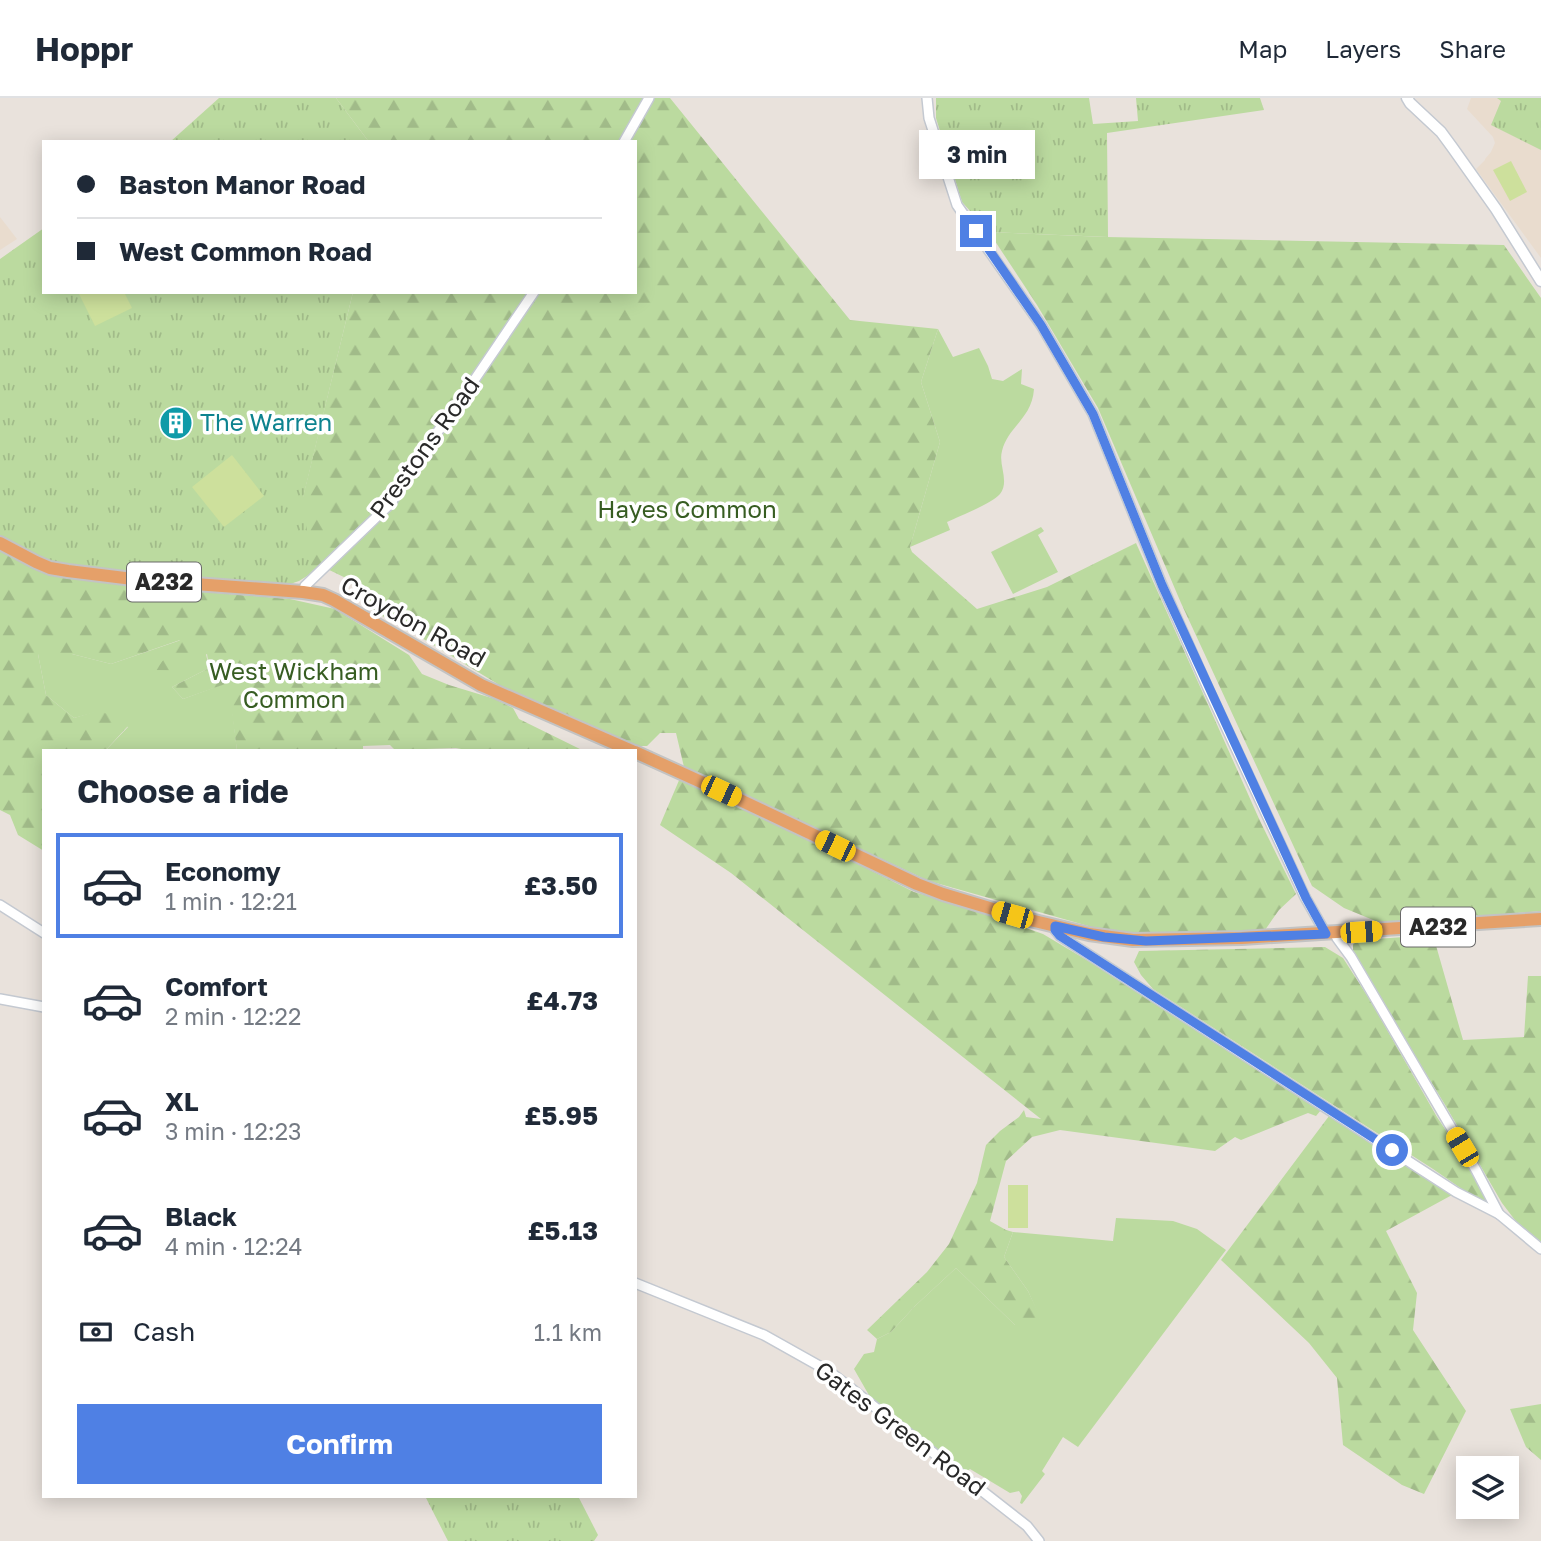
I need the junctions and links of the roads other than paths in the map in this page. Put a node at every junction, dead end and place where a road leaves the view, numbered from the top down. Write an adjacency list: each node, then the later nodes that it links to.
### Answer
1 (649, 98): 4 (street)
2 (927, 98): 15 (street)
3 (1407, 98): 5 (main road)
4 (625, 140)
5 (1541, 281)
6 (533, 294): 8 (street, Prestons Road)
7 (0, 543): 8 (highway, Croydon Road / A232)
8 (303, 592): 9 (highway, Croydon Road / A232)
9 (629, 749)
10 (637, 752): 13 (highway, Croydon Road / A232)
11 (0, 905): 14 (street)
12 (1541, 919): 15 (highway, Croydon Road / A232)
13 (1055, 926): 15 (highway, Croydon Road / A232); 18 (street)
14 (42, 932)
15 (1330, 934): 18 (street)
16 (0, 999): 17 (street)
17 (42, 1007)
18 (1499, 1214): 19 (street)
19 (1541, 1249)
20 (637, 1284): 21 (street, Gates Green Road)
21 (1039, 1541)

